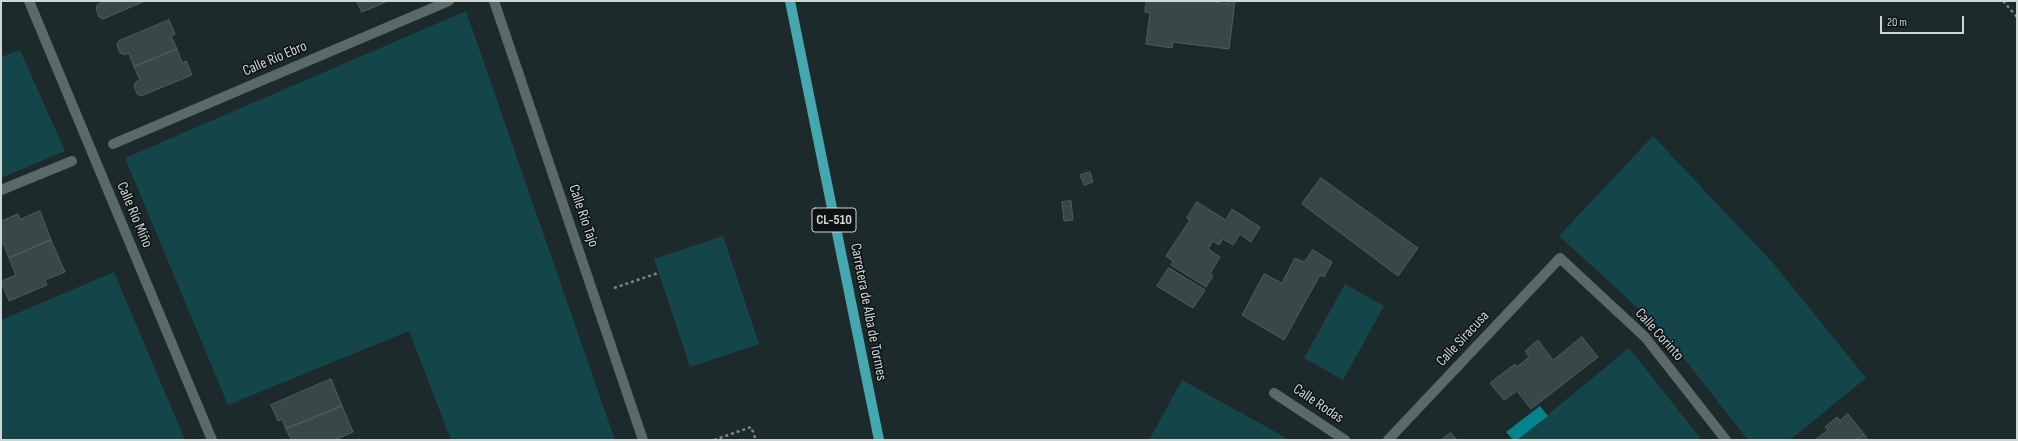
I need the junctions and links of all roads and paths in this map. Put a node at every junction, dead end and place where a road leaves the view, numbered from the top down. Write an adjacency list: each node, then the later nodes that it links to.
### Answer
1 (29, 1): 14 (street, Calle Río Miño)
2 (449, 1): 7 (street, Calle Río Ebro)
3 (494, 1): 15 (street, Calle Río Tajo)
4 (790, 1): 18 (main road, Carretera de Alba de Tormes / CL-510)
5 (2003, 1): 6 (path)
6 (2017, 17)
7 (113, 144)
8 (72, 161): 9 (street)
9 (1, 190)
10 (1560, 258): 20 (street, Calle Siracusa); 21 (street, Calle Corinto)
11 (658, 273): 12 (path)
12 (614, 288)
13 (1274, 393): 19 (street, Calle Rodas)
14 (212, 440)
15 (643, 440)
16 (714, 440): 17 (path)
17 (756, 440)
18 (879, 440)
19 (1345, 440)
20 (1388, 440)
21 (1726, 440)

